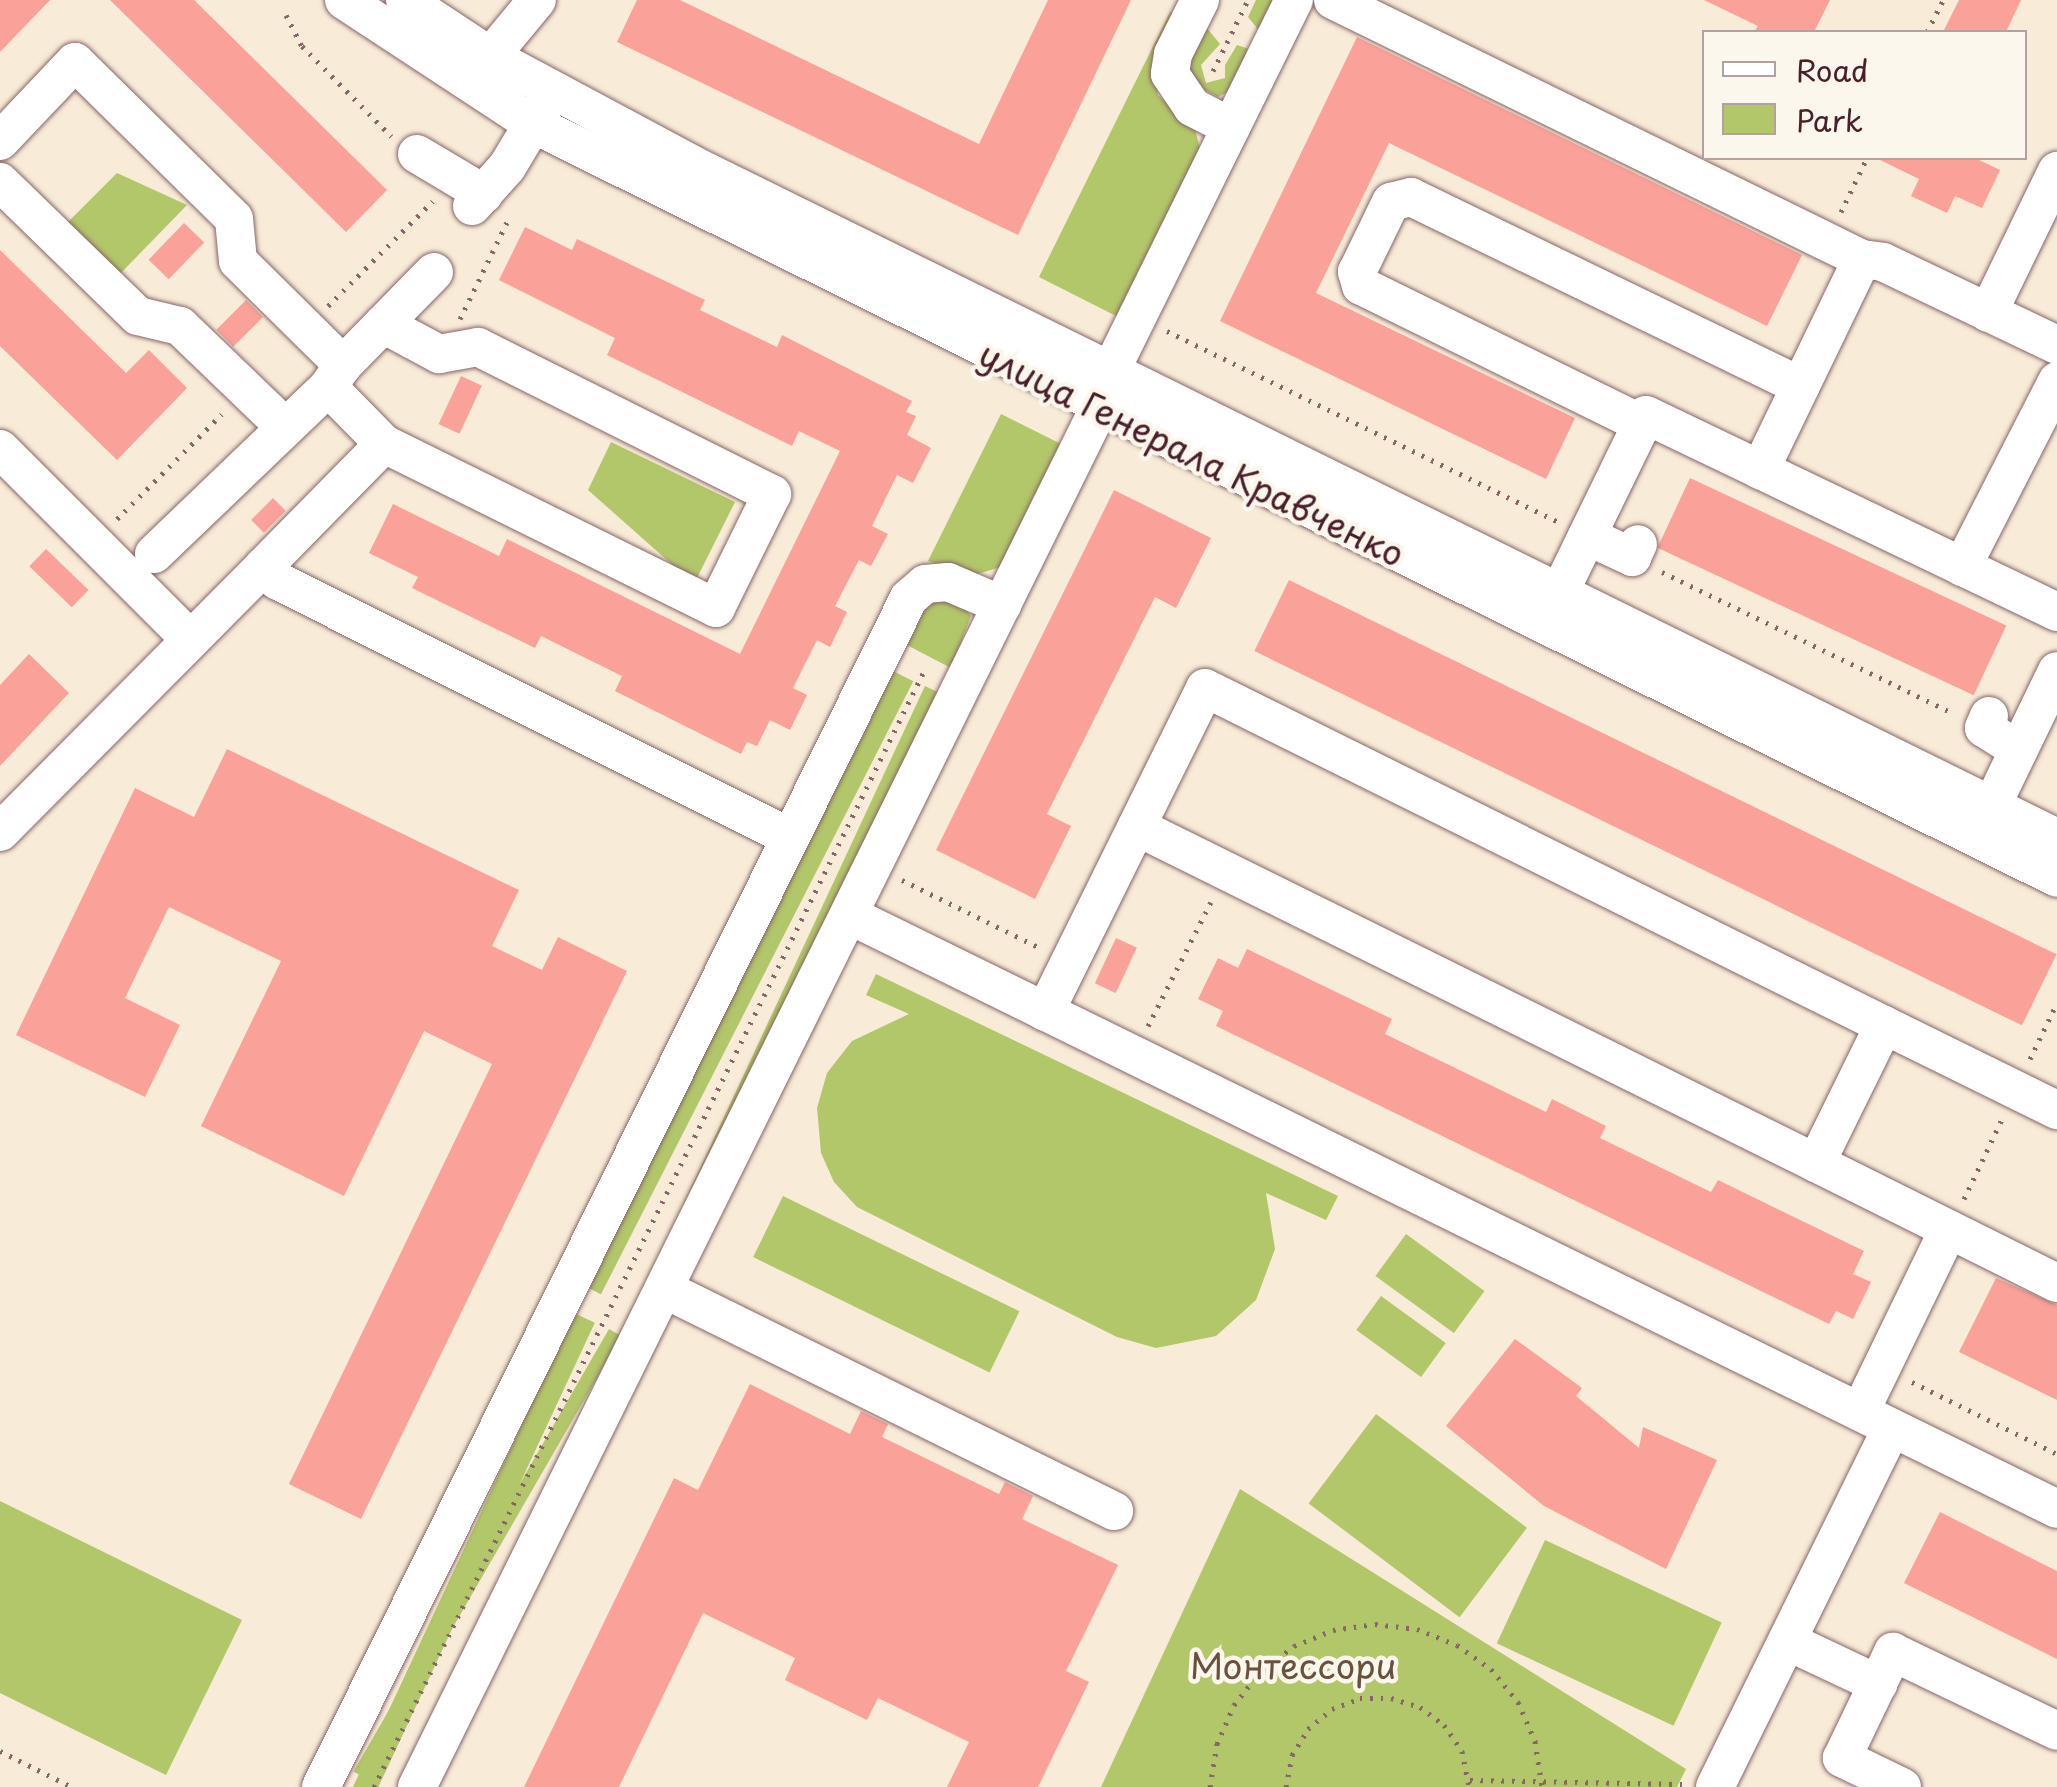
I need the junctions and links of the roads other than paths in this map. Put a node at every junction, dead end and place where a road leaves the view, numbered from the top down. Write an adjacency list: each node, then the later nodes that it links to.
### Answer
1 (344, 0): 7 (street, улица Генерала Кравченко)
2 (405, 0): 7 (street, улица Генерала Кравченко)
3 (537, 0): 7 (street)
4 (1294, 0): 10 (street)
5 (1333, 0): 15 (street)
6 (1197, 5): 10 (street)
7 (478, 70): 8 (street, улица Генерала Кравченко); 9 (street, улица Генерала Кравченко)
8 (552, 91): 9 (street); 20 (street, улица Генерала Кравченко)
9 (533, 124): 12 (street); 24 (street, улица Генерала Кравченко)
10 (1231, 127): 20 (street)
11 (0, 141): 21 (street)
12 (418, 154)
13 (2057, 172): 17 (street)
14 (0, 182): 25 (street)
15 (1862, 259): 17 (street); 23 (street)
16 (434, 272): 18 (street)
17 (1988, 313): 19 (street)
18 (383, 324): 21 (street); 27 (street)
19 (2057, 345)
20 (1112, 368): 36 (street, улица Генерала Кравченко)
21 (335, 376): 25 (street); 27 (street)
22 (2057, 381): 34 (street)
23 (1801, 386): 26 (street); 29 (street)
24 (1099, 408): 35 (street); 36 (street, улица Генерала Кравченко)
25 (282, 424): 32 (street)
26 (1642, 424): 29 (street); 30 (street)
27 (384, 444): 33 (street)
28 (0, 450): 38 (street)
29 (1760, 470): 34 (street)
30 (1587, 536): 31 (street); 36 (street)
31 (1635, 550)
32 (154, 554)
33 (263, 567): 38 (street); 45 (street)
34 (1962, 567): 37 (street)
35 (1002, 604): 45 (street); 48 (street)
36 (1552, 608): 42 (street, улица Генерала Кравченко)
37 (2057, 612)
38 (190, 638): 44 (street)
39 (2057, 671): 41 (street)
40 (1986, 722): 41 (street)
41 (2018, 750): 42 (street)
42 (1984, 822): 46 (street, улица Генерала Кравченко); 47 (street, улица Генерала Кравченко)
43 (1136, 827): 49 (street); 50 (street); 52 (street)
44 (0, 832)
45 (790, 837): 63 (street)
46 (2057, 838)
47 (2057, 878)
48 (848, 914): 49 (street); 55 (street)
49 (1045, 1012): 56 (street)
50 (1884, 1024): 51 (street); 52 (street)
51 (2057, 1110)
52 (1816, 1163): 53 (street)
53 (1949, 1230): 54 (street); 56 (street)
54 (2057, 1283)
55 (664, 1290): 58 (street); 64 (street)
56 (1876, 1420): 57 (street); 59 (street)
57 (2057, 1509)
58 (1114, 1511)
59 (1787, 1641): 60 (street); 62 (street)
60 (1878, 1684): 61 (street); 65 (street)
61 (2057, 1731)
62 (1705, 1786)
63 (321, 1787)
64 (417, 1787)
65 (1902, 1787)

